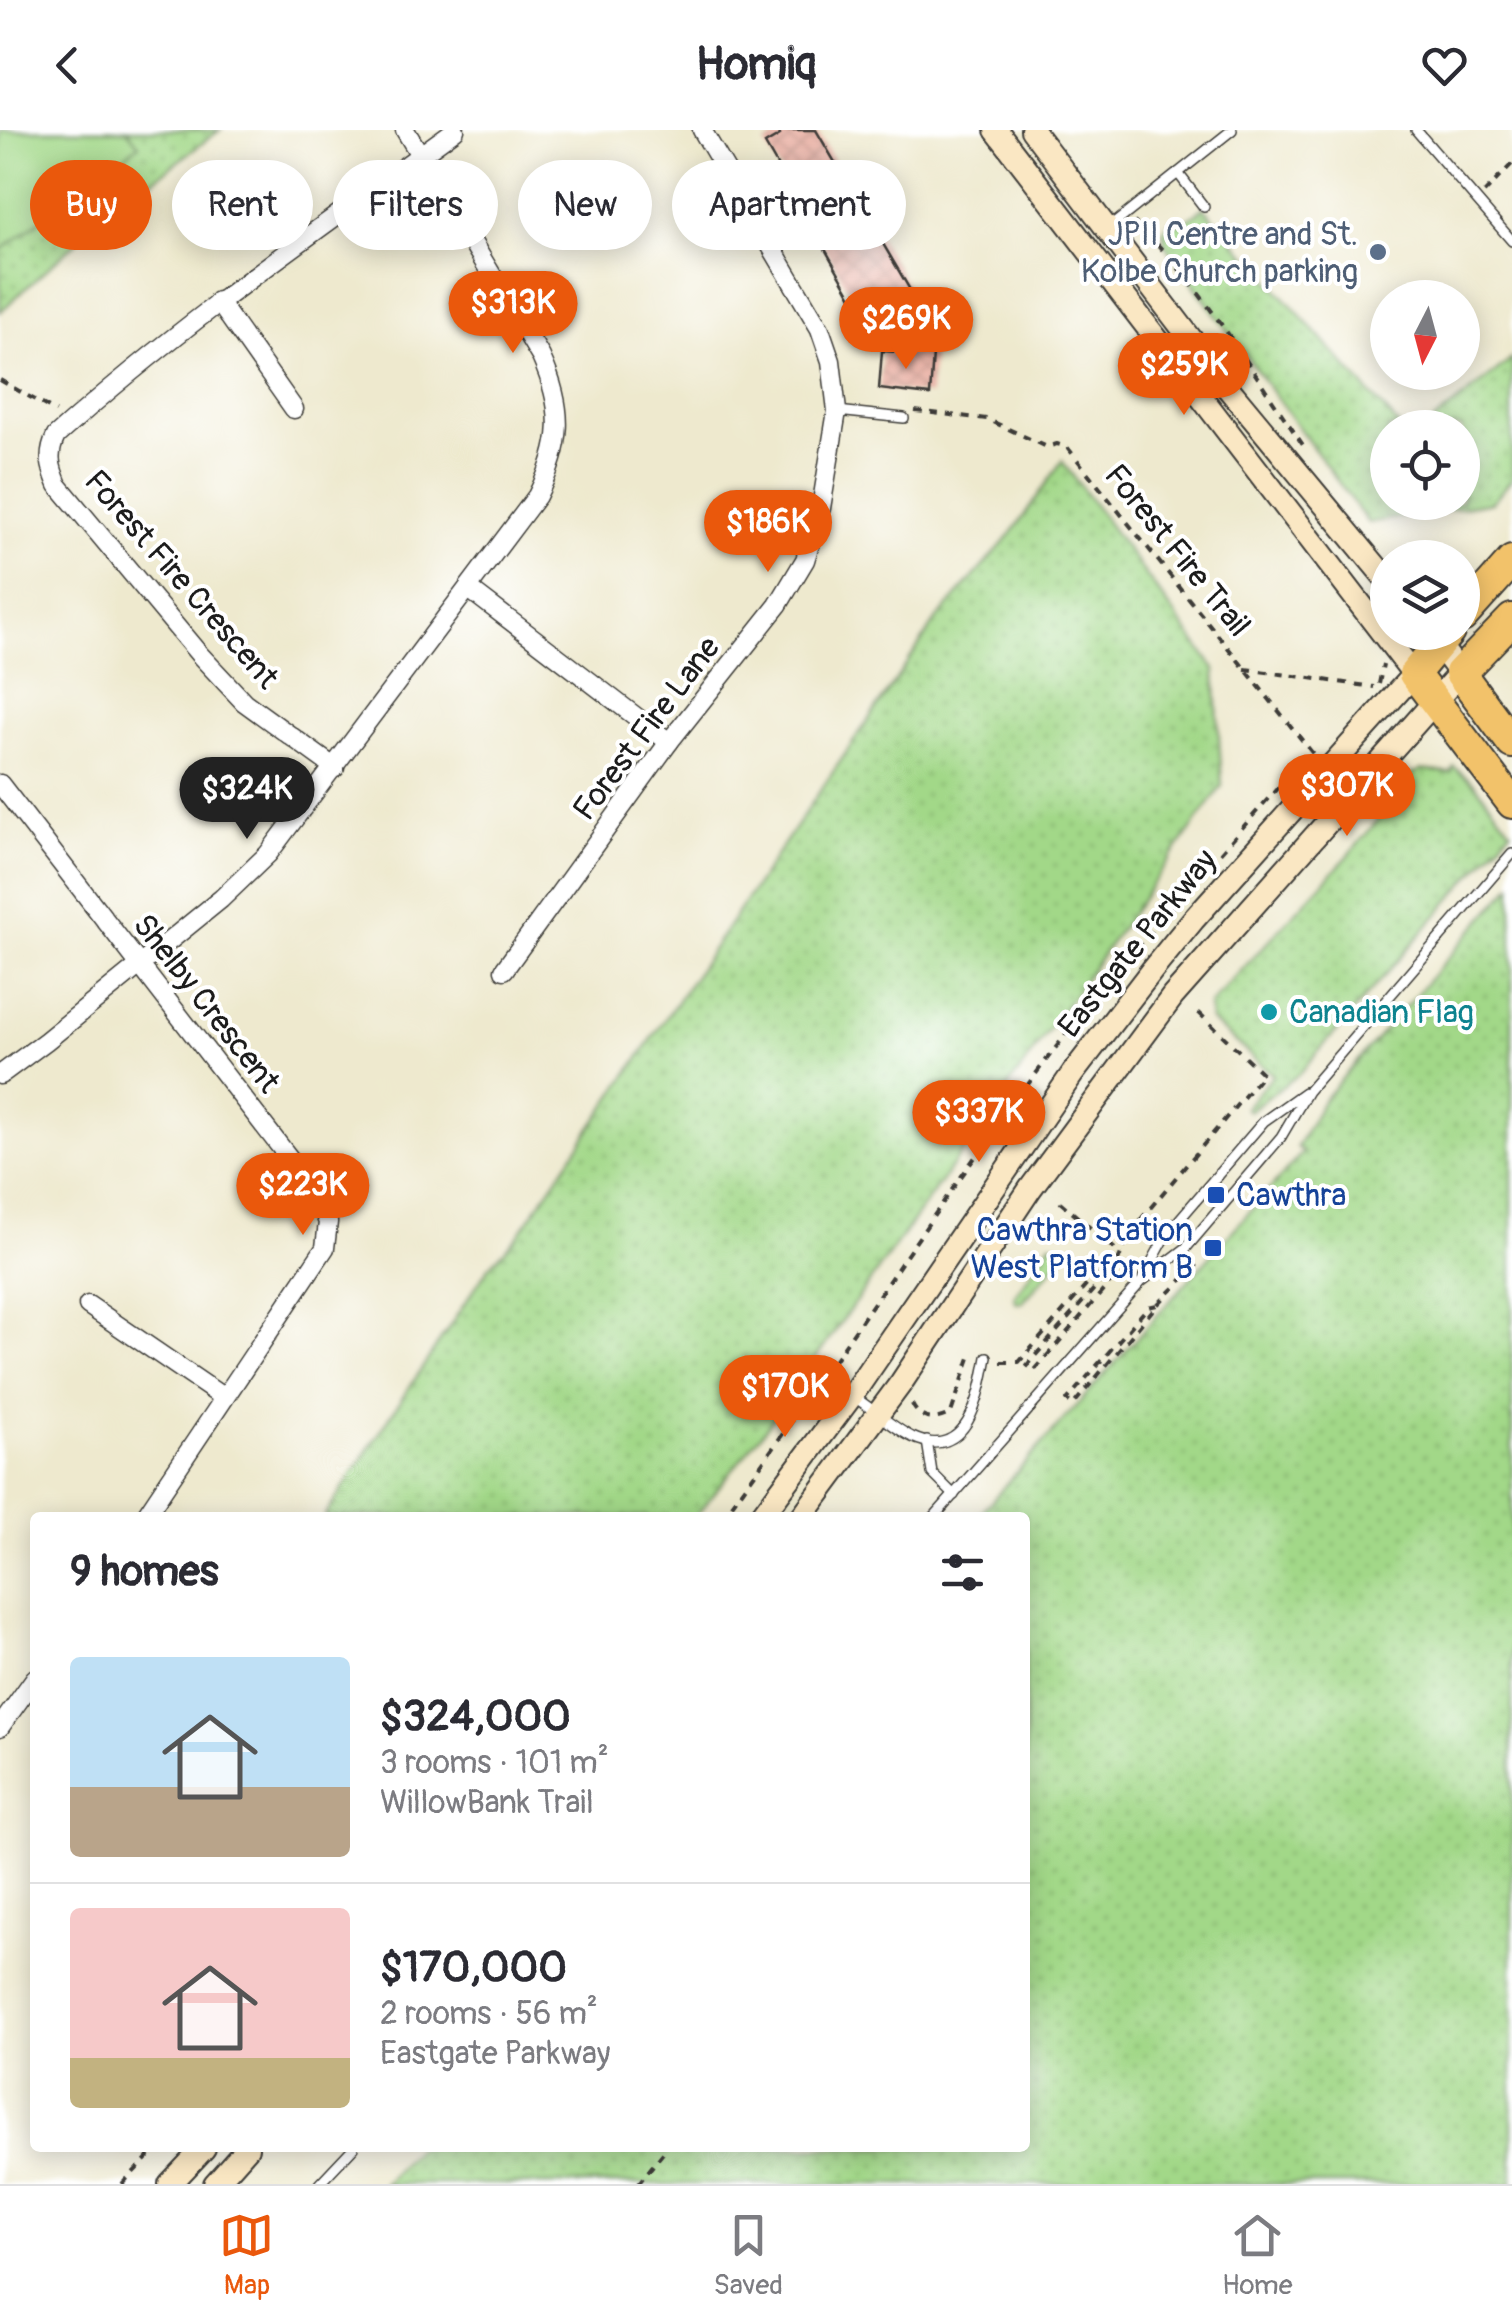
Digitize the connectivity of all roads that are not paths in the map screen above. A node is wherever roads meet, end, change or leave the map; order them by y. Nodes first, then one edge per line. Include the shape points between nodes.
1 (405, 130) edge
2 (455, 130) edge
3 (702, 130) edge
4 (996, 130) edge
5 (1032, 130) edge
6 (1232, 130) edge
7 (1416, 130) edge
8 (421, 155) junction
9 (1178, 172) junction
10 (1204, 206) dead end
11 (1108, 229) junction
12 (1512, 241) edge
13 (218, 301) junction
14 (294, 409) dead end
15 (836, 411) junction
16 (904, 418) dead end
17 (1370, 559) edge
18 (1512, 561) edge
19 (469, 588) junction
20 (1480, 597) edge
21 (1512, 619) edge
22 (1430, 650) edge
23 (1447, 650) edge
24 (1460, 673) junction
25 (1414, 674) junction
26 (1436, 702) junction
27 (669, 742) junction
28 (1512, 743) edge
29 (335, 768) junction
30 (0, 784) edge
31 (1512, 803) edge
32 (1512, 854) edge
33 (140, 964) junction
34 (504, 970) dead end
35 (0, 1075) edge
36 (1308, 1091) junction
37 (1140, 1282) junction
38 (88, 1305) dead end
39 (987, 1357) dead end
40 (852, 1395) junction
41 (224, 1398) junction
42 (879, 1413) junction
43 (927, 1441) junction
44 (954, 1494) junction
45 (148, 1512) edge
46 (764, 1512) edge
47 (806, 1512) edge
48 (938, 1512) edge
49 (30, 1685) edge
50 (0, 1726) edge
51 (200, 2152) edge
52 (243, 2152) edge
53 (349, 2152) edge
54 (170, 2184) edge
55 (215, 2184) edge
56 (319, 2184) edge

1 - 8 street
2 - 8 street
3 - 15 street, Forest Fire Lane via 820,330
4 - 25 main road
5 - 11 main road
6 - 9 lane
7 - 12 lane
8 - 13 street, Forest Fire Crescent
8 - 19 street via 541,357 559,412 558,442 537,496
9 - 10 lane
9 - 11 lane
11 - 17 main road
13 - 14 street
13 - 29 street, Forest Fire Crescent via 56,436 50,466 199,654 233,690
15 - 16 lane
15 - 27 street, Forest Fire Lane via 822,508 805,560 778,605
18 - 20 highway
19 - 27 street
19 - 29 street
21 - 24 highway
22 - 25 highway
23 - 24 main road
24 - 26 main road, Eastgate Parkway
24 - 28 highway
25 - 26 highway
25 - 40 main road, Eastgate Parkway via 1153,969 1073,1073
26 - 31 highway
26 - 42 main road, Eastgate Parkway via 1173,996 1030,1189
27 - 34 street, Forest Fire Lane
29 - 33 street via 246,877
30 - 33 street, Shelby Crescent
32 - 36 lane
33 - 35 street
33 - 41 street, Shelby Crescent via 313,1190 328,1222 326,1248
36 - 37 lane via 1281,1137 1186,1248
36 - 37 lane via 1264,1120 1167,1234
37 - 44 lane
38 - 41 street
39 - 43 lane via 976,1413 946,1440
40 - 42 lane
40 - 46 main road, Eastgate Parkway
41 - 45 street, Shelby Crescent
42 - 43 lane
42 - 47 main road, Eastgate Parkway
43 - 44 lane via 932,1473
44 - 48 lane
49 - 50 street
51 - 54 main road
52 - 55 main road
53 - 56 lane

